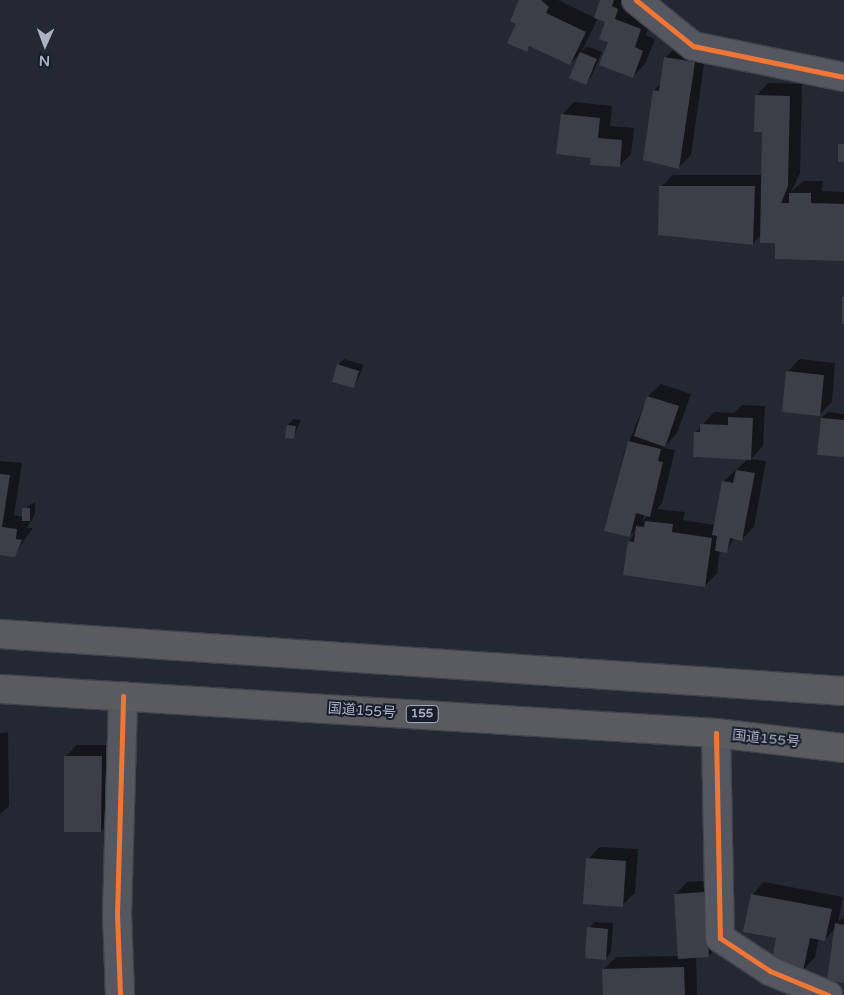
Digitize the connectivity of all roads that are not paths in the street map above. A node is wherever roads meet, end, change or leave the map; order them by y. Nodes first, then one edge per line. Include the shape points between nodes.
1 (636, 0) edge
2 (844, 77) edge
3 (0, 634) edge
4 (0, 689) edge
5 (844, 691) edge
6 (124, 696) junction
7 (716, 733) junction
8 (844, 748) edge
9 (120, 995) edge
10 (828, 995) edge

1 - 2 street via 693,46
3 - 5 highway
4 - 6 highway, 国道155号 / 155
6 - 7 highway, 国道155号 / 155
6 - 9 street via 117,915
7 - 8 highway, 国道155号 / 155
7 - 10 street via 720,938 770,971

